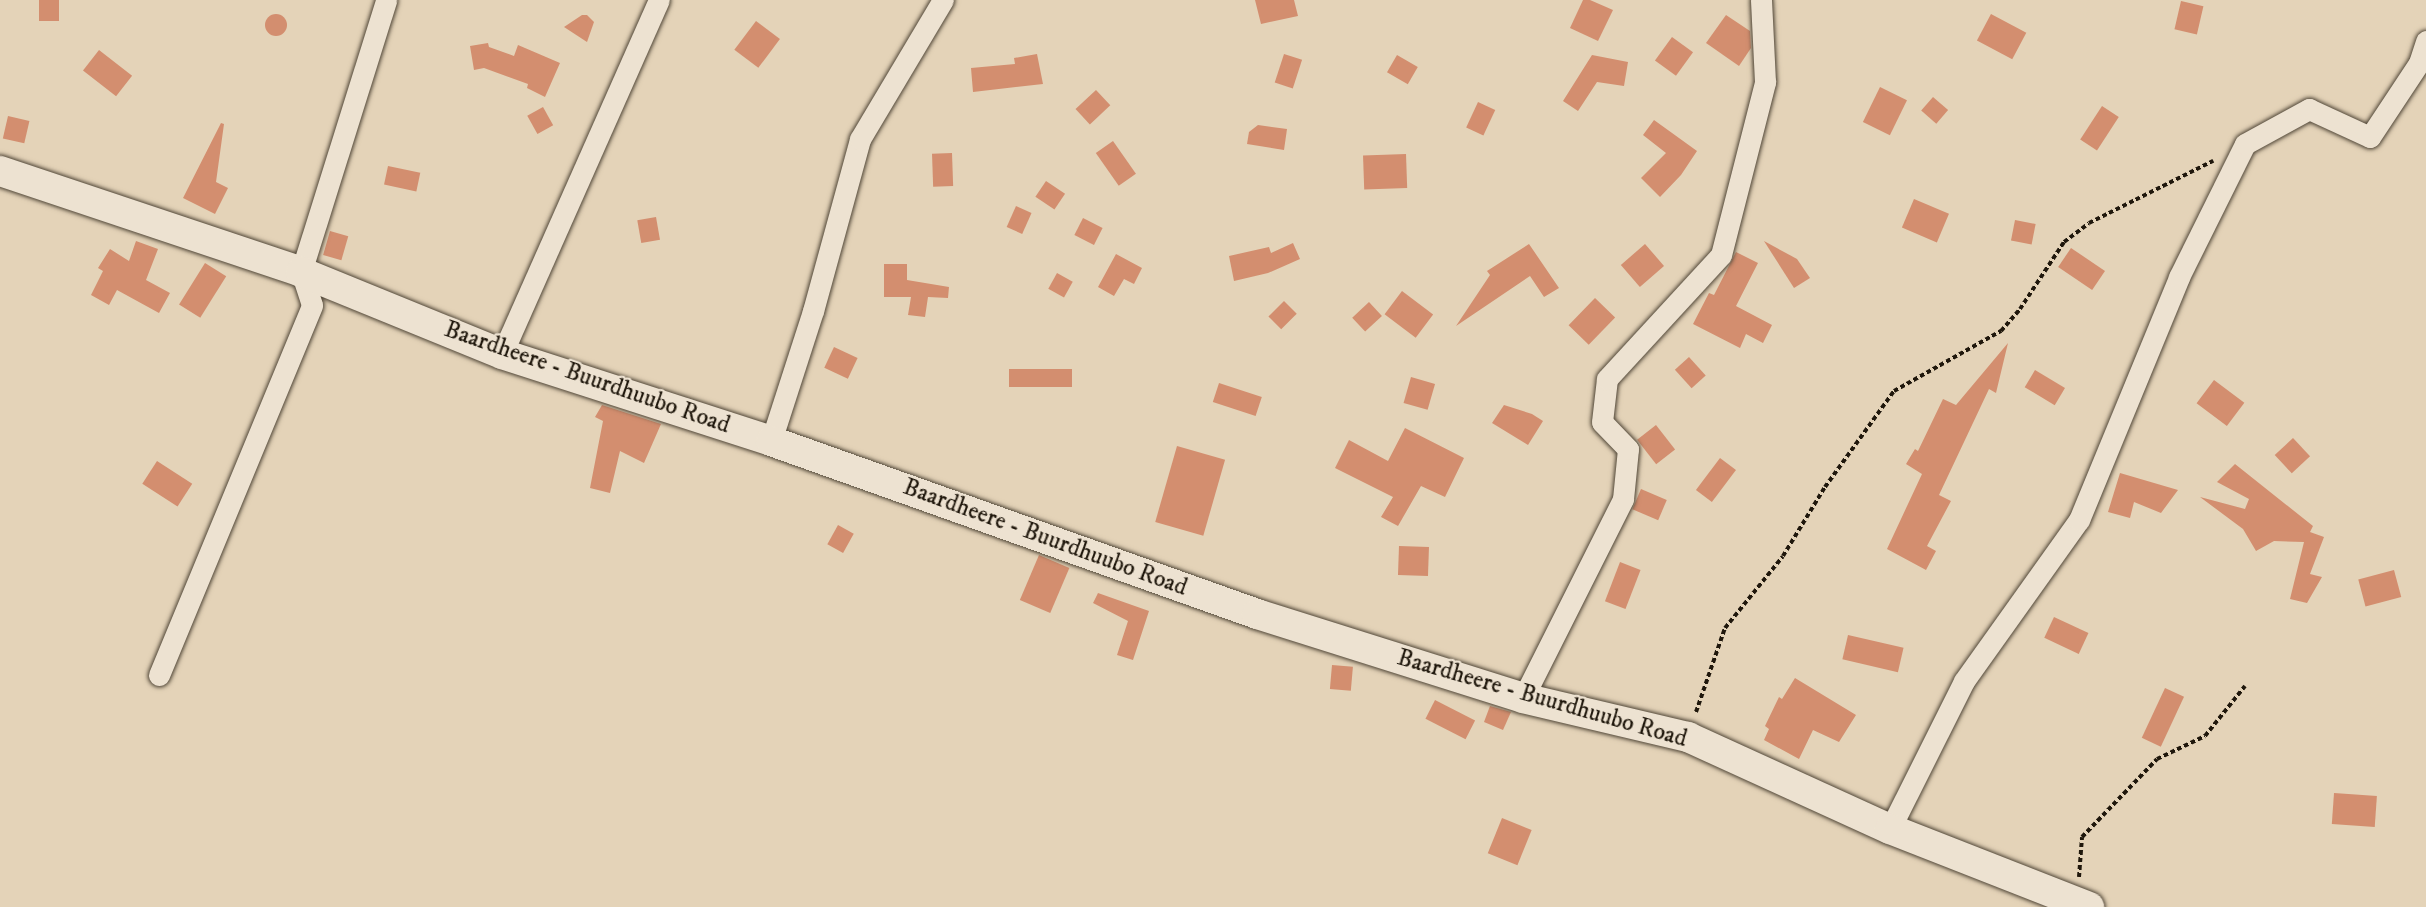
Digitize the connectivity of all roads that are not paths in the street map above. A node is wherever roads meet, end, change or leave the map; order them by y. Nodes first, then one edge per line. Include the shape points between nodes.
1 (386, 0) edge
2 (659, 0) edge
3 (943, 0) edge
4 (1761, 0) edge
5 (2426, 41) edge
6 (0, 171) edge
7 (302, 272) junction
8 (502, 354) junction
9 (771, 441) junction
10 (159, 675) dead end
11 (1523, 698) junction
12 (1890, 829) junction
13 (2083, 905) edge

1 - 7 street
2 - 8 street
3 - 9 street via 860,139 813,311
4 - 11 street via 1765,82 1721,255 1607,379 1602,422 1628,449 1623,499
5 - 12 street via 2420,63 2370,137 2308,110 2245,144 2179,277 2079,520 1964,681
6 - 7 main road, Baardheere - Buurdhuubo Road
7 - 8 main road, Baardheere - Buurdhuubo Road
7 - 10 street via 312,305
8 - 9 main road, Baardheere - Buurdhuubo Road
9 - 11 main road, Baardheere - Buurdhuubo Road via 1257,614
11 - 12 main road, Baardheere - Buurdhuubo Road via 1688,737
12 - 13 main road, Baardheere - Buurdhuubo Road

